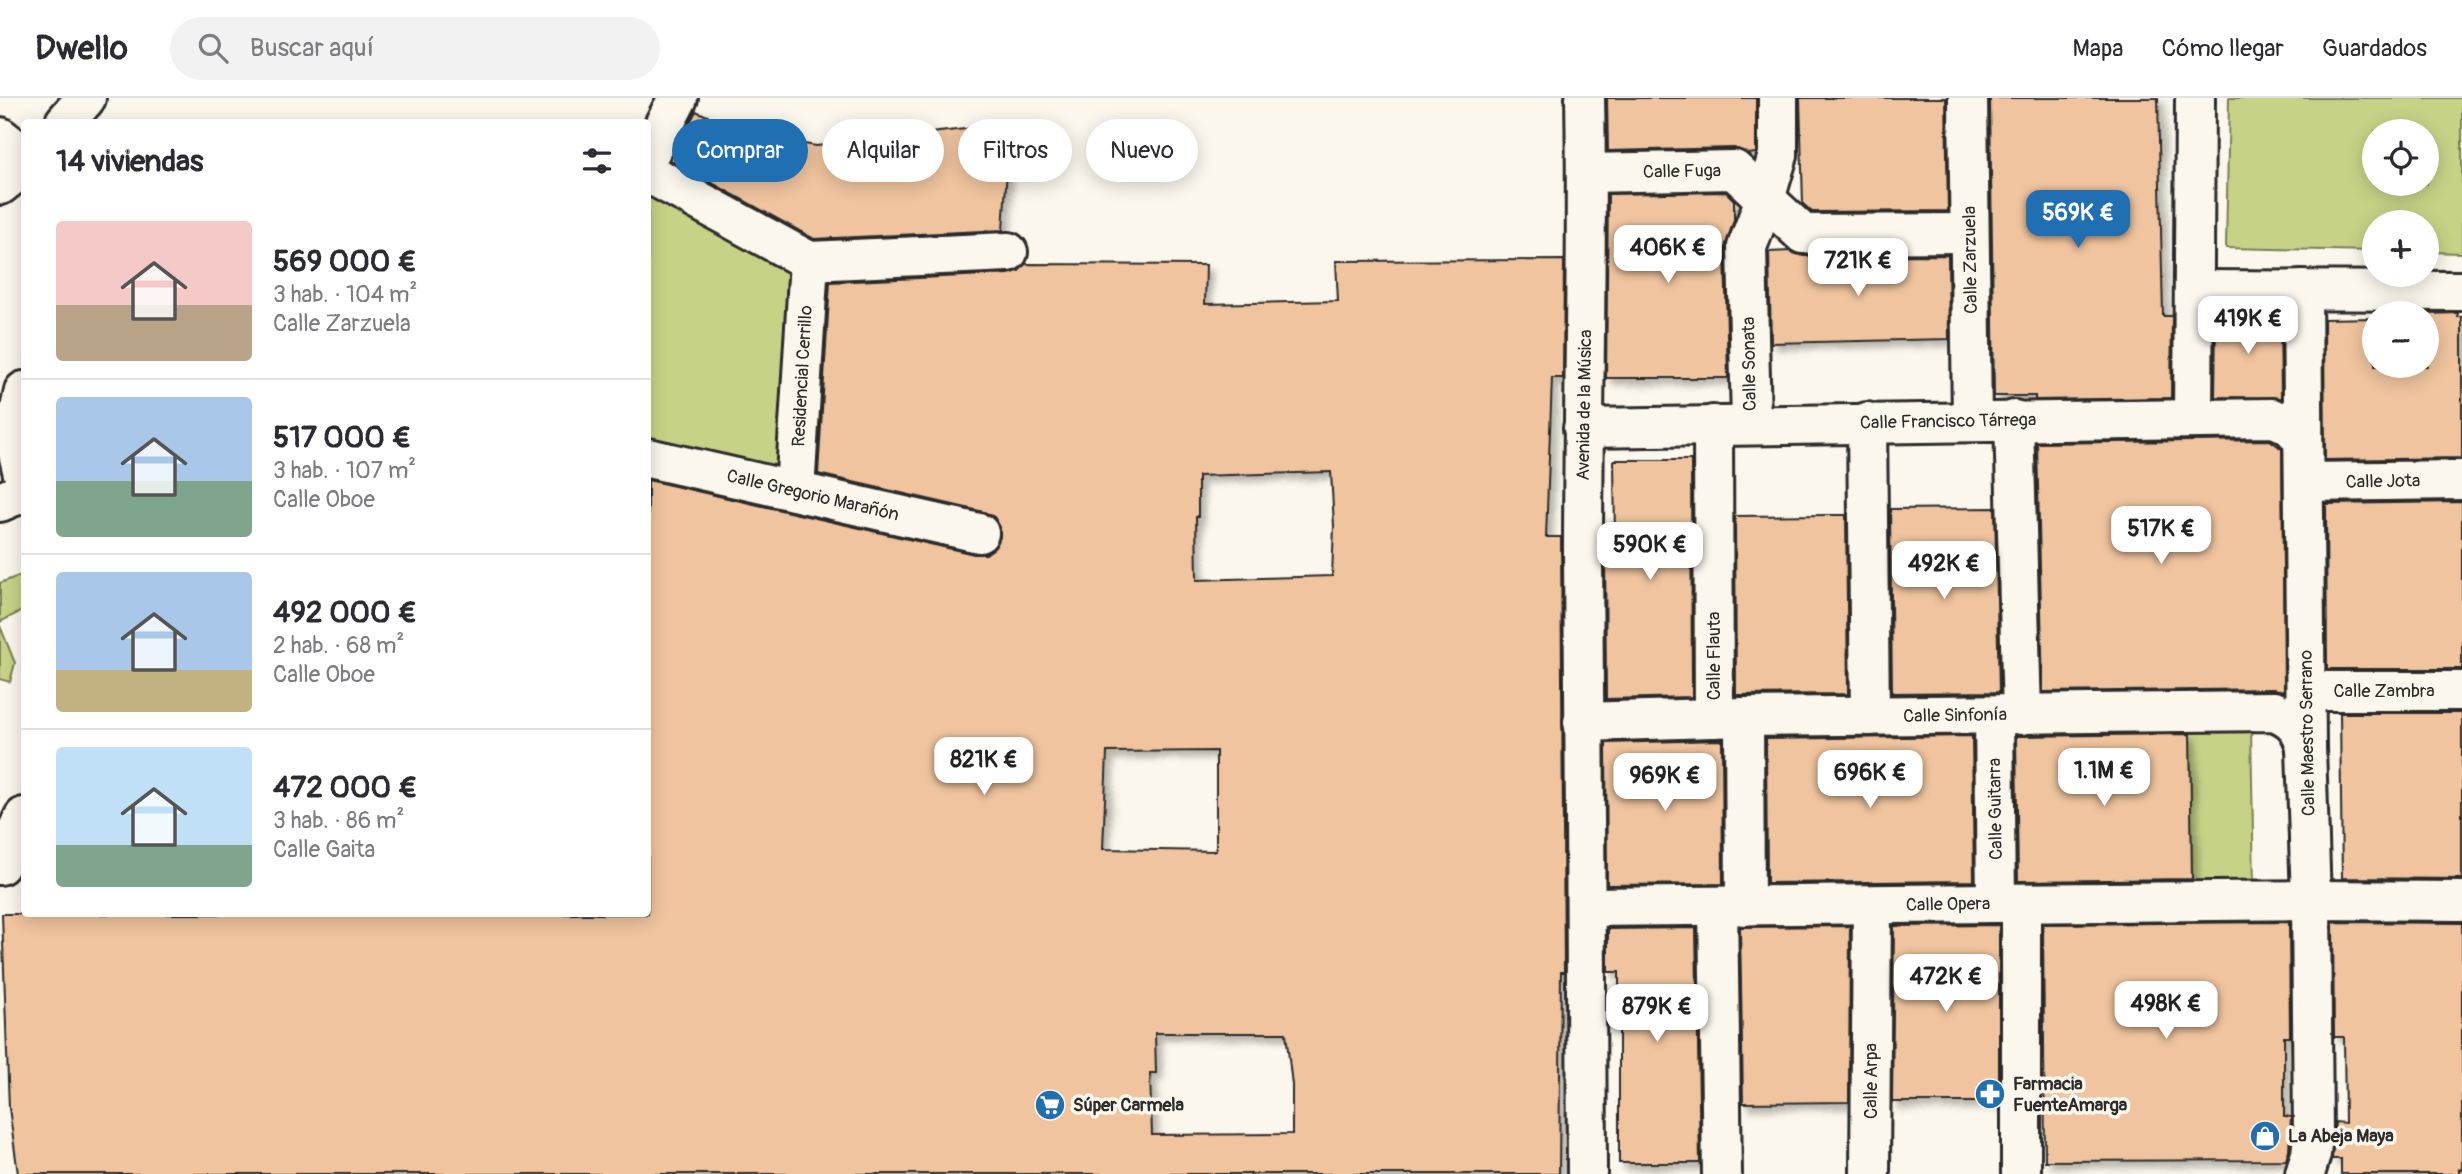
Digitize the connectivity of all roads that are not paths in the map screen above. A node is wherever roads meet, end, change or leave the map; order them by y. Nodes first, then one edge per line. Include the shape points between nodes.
1 (86, 98) edge
2 (678, 98) edge
3 (1586, 98) edge
4 (1778, 98) edge
5 (1968, 98) edge
6 (2194, 98) edge
7 (68, 119) edge
8 (0, 137) edge
9 (651, 150) edge
10 (21, 154) edge
11 (21, 168) edge
12 (1587, 173) junction
13 (651, 175) edge
14 (0, 185) edge
15 (1765, 199) junction
16 (1969, 233) junction
17 (1008, 252) dead end
18 (808, 261) junction
19 (2194, 290) junction
20 (2302, 290) junction
21 (2462, 291) edge
22 (21, 404) edge
23 (2193, 418) junction
24 (2014, 420) junction
25 (1972, 421) junction
26 (1867, 422) junction
27 (1751, 424) junction
28 (1713, 425) junction
29 (1583, 428) junction
30 (2303, 442) junction
31 (651, 459) edge
32 (21, 465) edge
33 (2462, 480) edge
34 (2305, 482) junction
35 (795, 491) junction
36 (21, 493) edge
37 (0, 502) edge
38 (979, 533) dead end
39 (2306, 691) junction
40 (2462, 691) edge
41 (2008, 715) junction
42 (1870, 716) junction
43 (1729, 718) junction
44 (1584, 722) junction
45 (2306, 748) junction
46 (21, 823) edge
47 (0, 865) edge
48 (2311, 900) junction
49 (2462, 901) edge
50 (2008, 903) junction
51 (1872, 905) junction
52 (1731, 906) junction
53 (1586, 908) junction
54 (1587, 1174) edge
55 (1722, 1174) edge
56 (1870, 1174) edge
57 (2021, 1174) edge
58 (2305, 1174) edge

1 - 7 street
2 - 9 street
3 - 12 street, Avenida de la Música
4 - 15 street, Calle Sonata via 1778,155
5 - 16 street, Calle Zarzuela
6 - 19 street
8 - 10 street
11 - 14 street
12 - 15 street, Calle Fuga via 1734,170
12 - 29 street, Avenida de la Música
13 - 18 street
15 - 16 street, Calle Fuga via 1803,234
15 - 27 street, Calle Sonata via 1747,247
16 - 25 street, Calle Zarzuela
17 - 18 street
18 - 35 street, Residencial Cerrillo
19 - 20 street
19 - 23 street
20 - 21 street
20 - 30 street, Calle Maestro Serrano
22 - 32 street via 14,436
23 - 24 street, Calle Francisco Tárrega
23 - 30 street, Calle Francisco Tárrega via 2272,418 2296,430
24 - 25 street, Calle Francisco Tárrega
24 - 41 street, Calle Guitarra
25 - 26 street, Calle Francisco Tárrega
26 - 27 street, Calle Francisco Tárrega
26 - 42 street
27 - 28 street, Calle Francisco Tárrega
28 - 29 street, Calle Francisco Tárrega
28 - 43 street, Calle Flauta
29 - 44 street, Avenida de la Música
30 - 34 street, Calle Maestro Serrano
31 - 35 street, Calle Gregorio Marañón
33 - 34 street, Calle Jota
34 - 39 street, Calle Maestro Serrano
35 - 38 street, Calle Gregorio Marañón
36 - 37 street
39 - 40 street, Calle Zambra
39 - 45 street, Calle Maestro Serrano
41 - 42 street, Calle Sinfonía
41 - 45 street, Calle Sinfonía via 2274,711 2296,724
41 - 50 street, Calle Guitarra
42 - 43 street, Calle Sinfonía
43 - 44 street, Calle Sinfonía
43 - 52 street, Calle Flauta
44 - 53 street, Avenida de la Música
45 - 48 street, Calle Maestro Serrano
46 - 47 street
48 - 49 street, Calle Opera
48 - 50 street, Calle Opera
48 - 58 street, Calle Maestro Serrano via 2313,1135
50 - 51 street, Calle Opera
50 - 57 street, Calle Guitarra
51 - 52 street, Calle Opera
51 - 56 street, Calle Arpa
52 - 53 street, Calle Opera
52 - 55 street, Calle Flauta
53 - 54 street, Avenida de la Música

